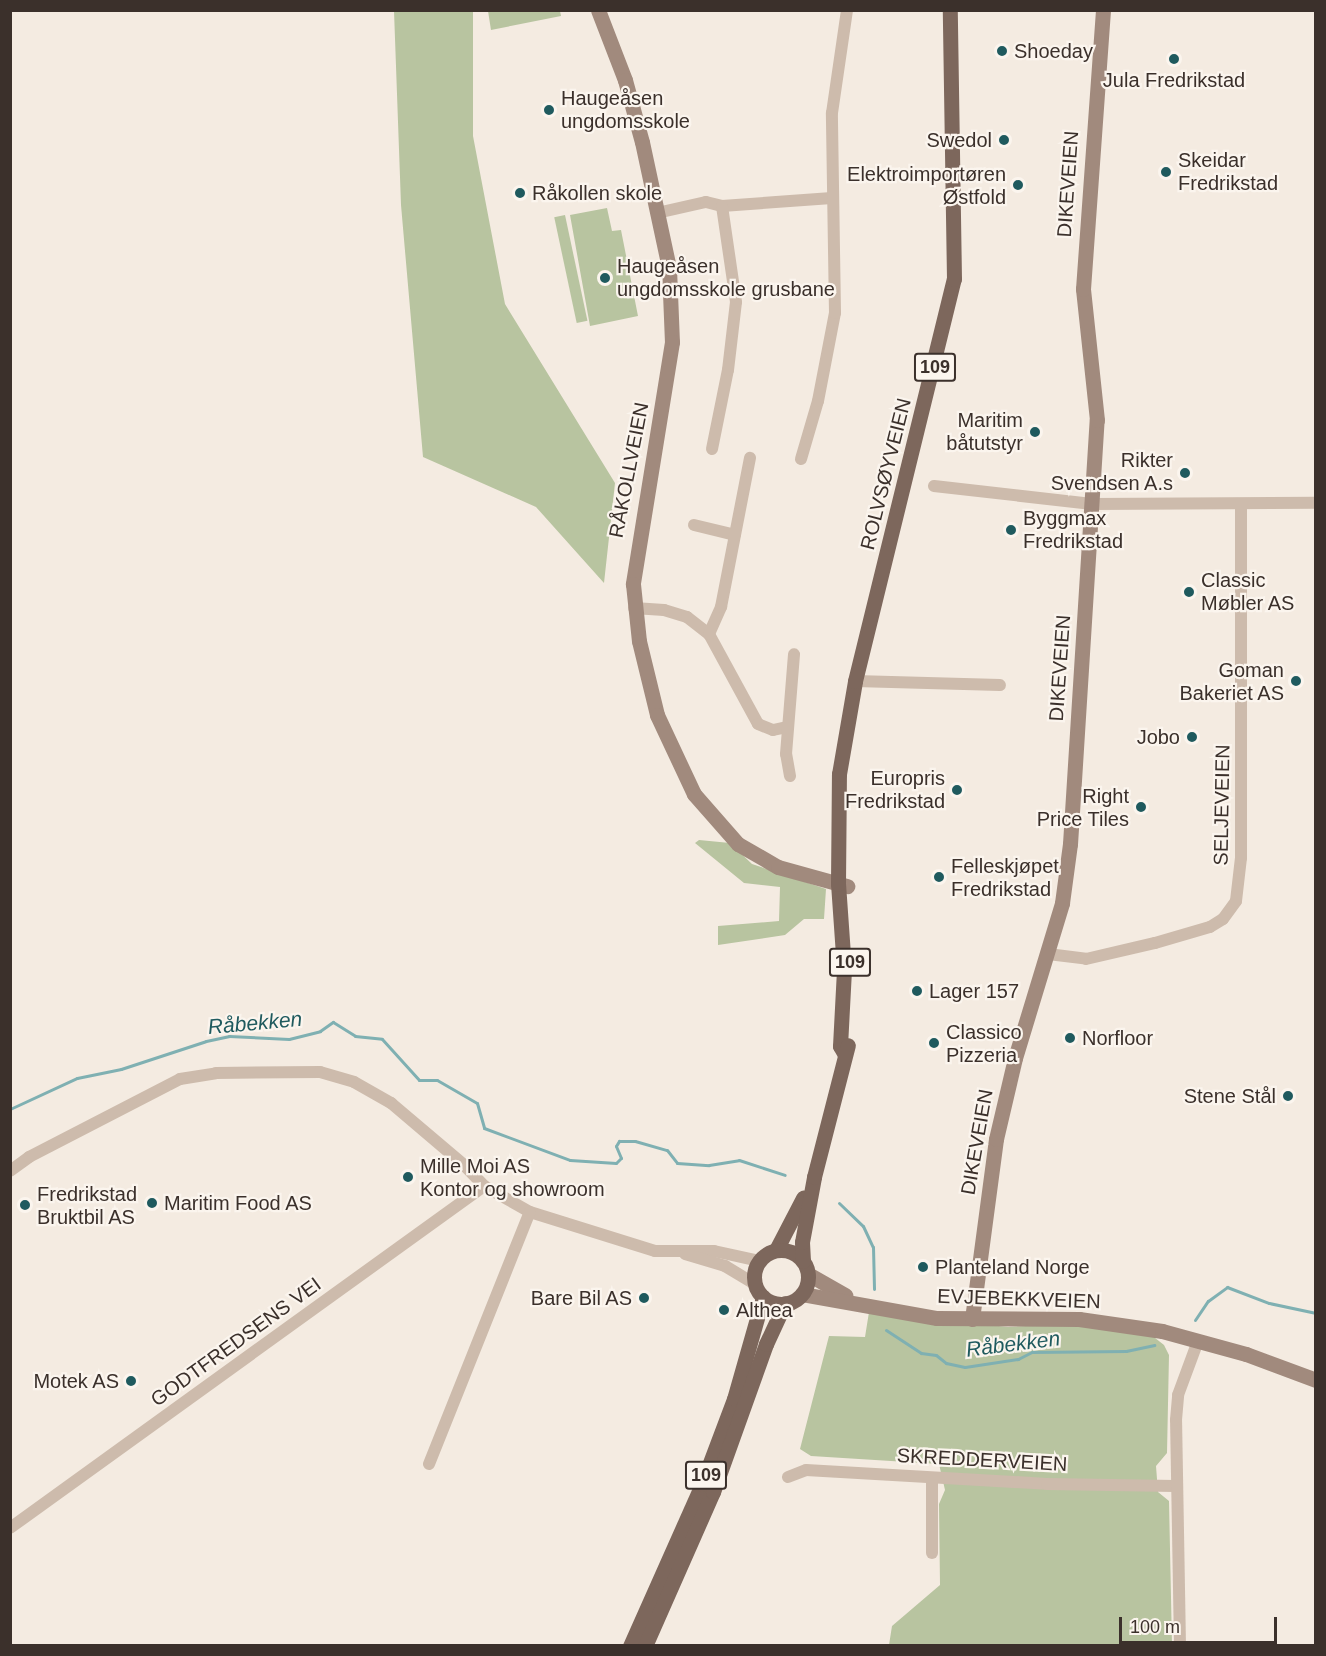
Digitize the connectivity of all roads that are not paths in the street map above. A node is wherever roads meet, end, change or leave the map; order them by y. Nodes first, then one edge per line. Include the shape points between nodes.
1 (598, 10) edge
2 (847, 10) edge
3 (950, 10) edge
4 (1103, 10) edge
5 (832, 198) junction
6 (722, 206) junction
7 (657, 213) junction
8 (712, 449) dead end
9 (750, 458) dead end
10 (801, 459) dead end
11 (934, 486) dead end
12 (1316, 503) edge
13 (1092, 504) junction
14 (1241, 504) junction
15 (694, 525) dead end
16 (735, 535) junction
17 (634, 608) junction
18 (709, 634) junction
19 (794, 654) dead end
20 (855, 681) junction
21 (1000, 685) dead end
22 (787, 727) junction
23 (790, 776) dead end
24 (842, 878) junction
25 (1048, 954) junction
26 (10, 1171) edge
27 (814, 1177) junction
28 (484, 1186) junction
29 (530, 1212) junction
30 (776, 1250) junction
31 (682, 1252) junction
32 (759, 1261) junction
33 (805, 1268) junction
34 (759, 1291) junction
35 (802, 1294) junction
36 (785, 1303) junction
37 (857, 1303) junction
38 (972, 1319) junction
39 (1198, 1341) junction
40 (1316, 1380) edge
41 (429, 1464) dead end
42 (788, 1477) dead end
43 (932, 1479) junction
44 (1175, 1486) junction
45 (10, 1528) edge
46 (932, 1553) dead end
47 (630, 1646) edge
48 (645, 1646) edge
49 (1180, 1646) edge

1 - 7 street, RÅKOLLVEIEN via 625,80
2 - 5 street via 832,113
3 - 20 main road, ROLVSØYVEIEN / 109 via 954,279
4 - 13 street, DIKEVEIEN via 1083,289 1096,382
5 - 6 street
5 - 10 street via 835,313 818,401
6 - 7 street via 706,202
6 - 8 street via 736,302 728,370
7 - 17 street, RÅKOLLVEIEN via 669,268 672,342 633,564
9 - 16 street
11 - 13 street
12 - 14 street
13 - 14 street
13 - 25 street, DIKEVEIEN via 1070,844 1062,903
14 - 25 street, SELJEVEIEN via 1241,858 1236,901 1223,919 1210,927 1155,943 1086,959
15 - 16 street
16 - 18 street via 721,607
17 - 18 street via 664,609 687,617
17 - 24 street, RÅKOLLVEIEN via 657,716 694,794 738,844 778,867 807,876
18 - 22 street via 758,724 772,730
19 - 22 street
20 - 21 street
20 - 24 main road, ROLVSØYVEIEN / 109 via 842,766
22 - 23 street
24 - 27 main road, ROLVSØYVEIEN / 109 via 850,1006 844,1053
25 - 38 street, DIKEVEIEN via 1015,1058 996,1139
26 - 28 street via 29,1157 180,1078 287,1070 337,1076 370,1090 464,1165
27 - 30 main road, ROLVSØYVEIEN / 109
27 - 33 main road, ROLVSØYVEIEN / 109 via 802,1242
28 - 29 street
28 - 45 street, GODTFREDSENS VEI
29 - 31 street via 634,1246
29 - 41 street
30 - 32 main road, 109
30 - 33 main road via 786,1250
31 - 32 street via 714,1251
31 - 34 street via 725,1266
32 - 34 main road, 109
33 - 35 main road, 109
33 - 37 street, EVJEBEKKVEIEN
34 - 36 main road
34 - 47 main road, 109 via 734,1399 702,1484
35 - 36 main road
35 - 37 street, EVJEBEKKVEIEN
36 - 48 main road, 109 via 766,1344 713,1491
37 - 38 street, EVJEBEKKVEIEN via 937,1318
38 - 39 street, EVJEBEKKVEIEN via 1080,1319 1162,1331
39 - 40 street, EVJEBEKKVEIEN
39 - 44 street via 1178,1395
42 - 43 street, SKREDDERVEIEN via 806,1470
43 - 44 street, SKREDDERVEIEN
43 - 46 street
44 - 49 street

